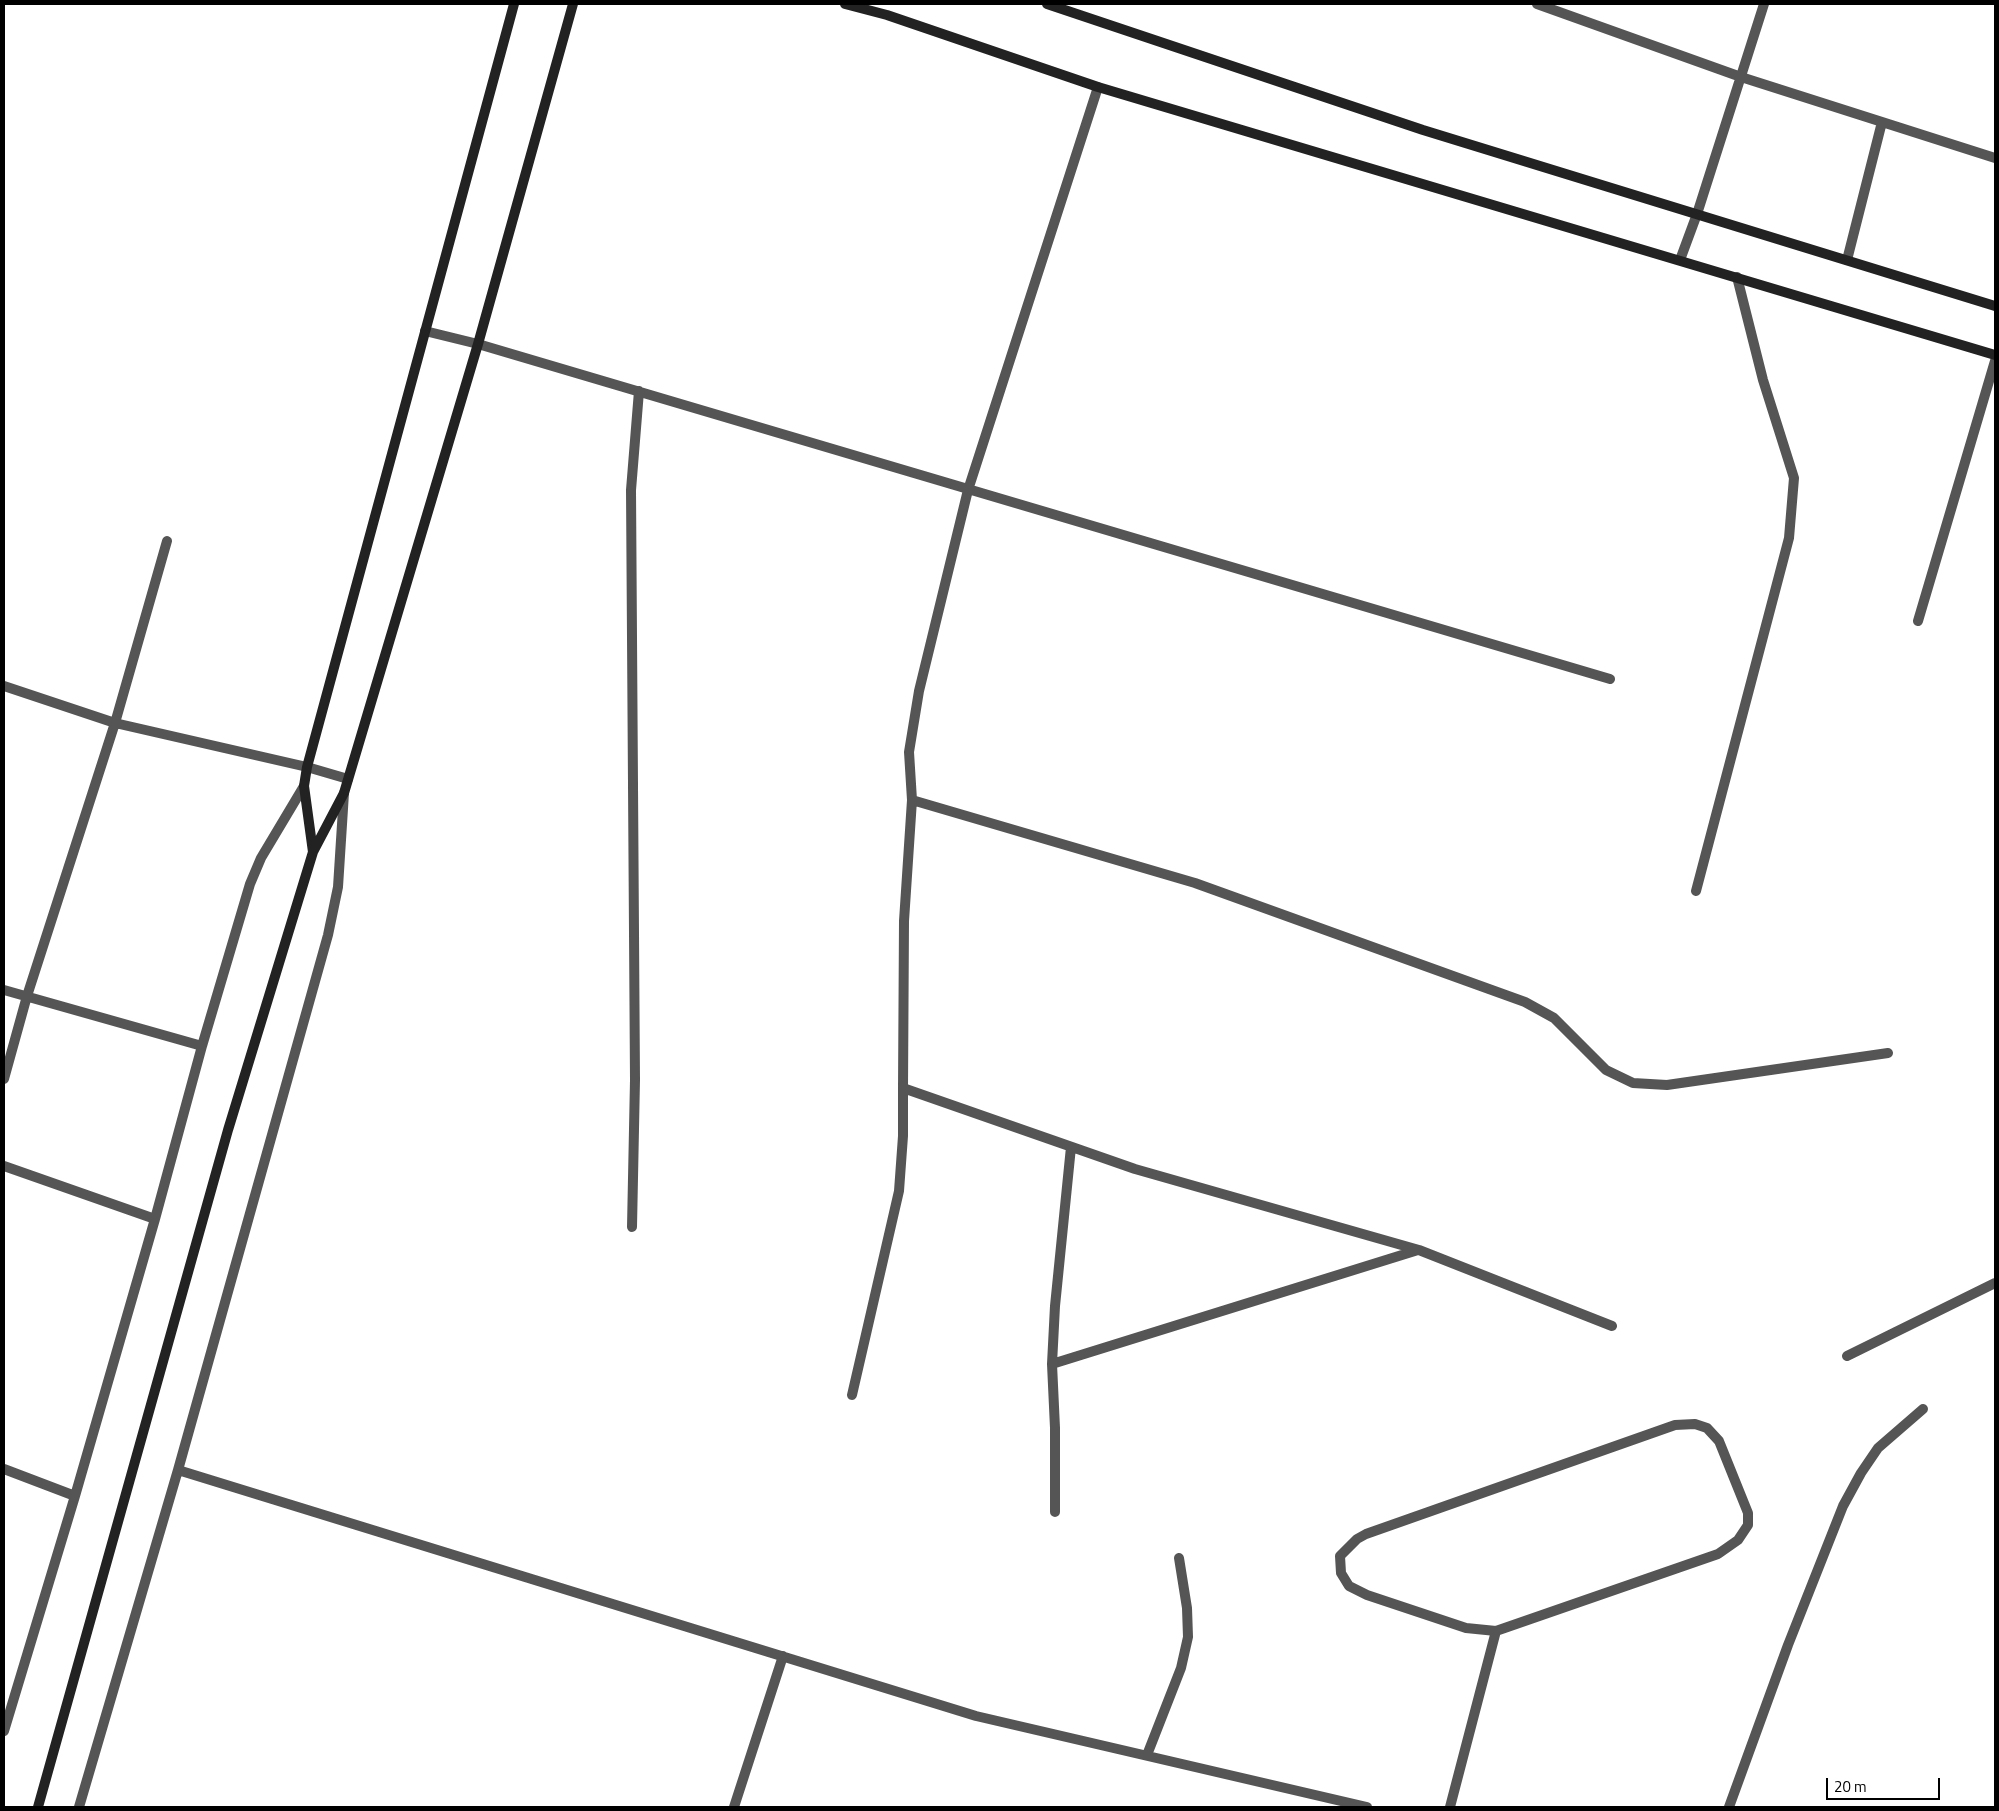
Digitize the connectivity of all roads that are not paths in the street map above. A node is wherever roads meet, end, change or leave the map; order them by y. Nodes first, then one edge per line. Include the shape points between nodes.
1 (514, 4) edge
2 (573, 4) edge
3 (844, 4) edge
4 (1047, 4) edge
5 (1537, 4) edge
6 (1764, 4) edge
7 (1742, 77) junction
8 (1098, 87) junction
9 (1882, 122) junction
10 (1995, 158) edge
11 (1697, 214) junction
12 (1680, 260) junction
13 (1847, 260) junction
14 (1737, 277) junction
15 (1995, 306) edge
16 (425, 331) junction
17 (478, 344) junction
18 (1995, 355) edge
19 (1995, 361) edge
20 (639, 391) junction
21 (968, 490) junction
22 (167, 541) dead end
23 (1918, 621) dead end
24 (1610, 679) dead end
25 (4, 686) edge
26 (115, 723) junction
27 (306, 767) junction
28 (348, 779) junction
29 (304, 786) junction
30 (344, 793) junction
31 (912, 800) junction
32 (313, 852) junction
33 (1696, 891) dead end
34 (4, 990) edge
35 (27, 996) junction
36 (202, 1046) junction
37 (1888, 1054) dead end
38 (4, 1079) edge
39 (904, 1088) junction
40 (1071, 1147) junction
41 (4, 1166) edge
42 (155, 1219) junction
43 (632, 1227) dead end
44 (1419, 1250) junction
45 (1995, 1283) edge
46 (1612, 1326) dead end
47 (1847, 1356) dead end
48 (1052, 1364) junction
49 (852, 1395) dead end
50 (1923, 1409) dead end
51 (4, 1469) edge
52 (178, 1470) junction
53 (75, 1496) junction
54 (1055, 1512) dead end
55 (1178, 1558) dead end
56 (1496, 1631) junction
57 (783, 1656) junction
58 (4, 1732) edge
59 (1147, 1755) junction
60 (38, 1807) edge
61 (79, 1807) edge
62 (734, 1807) edge
63 (1367, 1807) edge
64 (1450, 1807) edge
65 (1729, 1807) edge

1 - 16 street
2 - 17 street
3 - 8 street via 887,15
4 - 11 street via 1423,130
5 - 7 street
6 - 7 street
7 - 9 street
7 - 11 street
8 - 12 street
8 - 21 street
9 - 10 street
9 - 13 street
11 - 12 street
11 - 13 street
12 - 14 street
13 - 15 street
14 - 18 street
14 - 33 street via 1763,380 1794,478 1788,538
16 - 17 street
16 - 27 street
17 - 20 street
17 - 28 street
19 - 23 street
20 - 21 street
20 - 43 street via 631,490 635,1080
21 - 24 street
21 - 31 street via 919,691 909,752
22 - 26 street
25 - 26 street
26 - 27 street
26 - 35 street
27 - 28 street
27 - 29 street
28 - 30 street
29 - 32 street
29 - 36 street via 261,858 250,884
30 - 32 street
30 - 52 street via 338,887 328,935
31 - 37 street via 1195,883 1525,1002 1554,1018 1606,1070 1633,1083 1667,1085
31 - 39 street via 904,922
32 - 60 street via 228,1130
34 - 35 street
35 - 36 street
35 - 38 street
36 - 42 street
39 - 40 street
39 - 49 street via 899,1191
40 - 44 street via 1135,1169
40 - 48 street
41 - 42 street
42 - 53 street
44 - 46 street
44 - 48 street
45 - 47 street
48 - 54 street
50 - 65 street via 1878,1448 1861,1472 1844,1506 1788,1645
51 - 53 street
52 - 57 street
52 - 61 street
53 - 58 street
55 - 59 street via 1187,1608 1188,1637 1182,1668
56 - 56 street via 1718,1554 1738,1540 1748,1525 1748,1513 1719,1441 1707,1428 1695,1424 1675,1425 1366,1534 1357,1538 1340,1556 1341,1573 1349,1586 1367,1595 1466,1628
56 - 64 street
57 - 59 street via 976,1716
57 - 62 street
59 - 63 street

